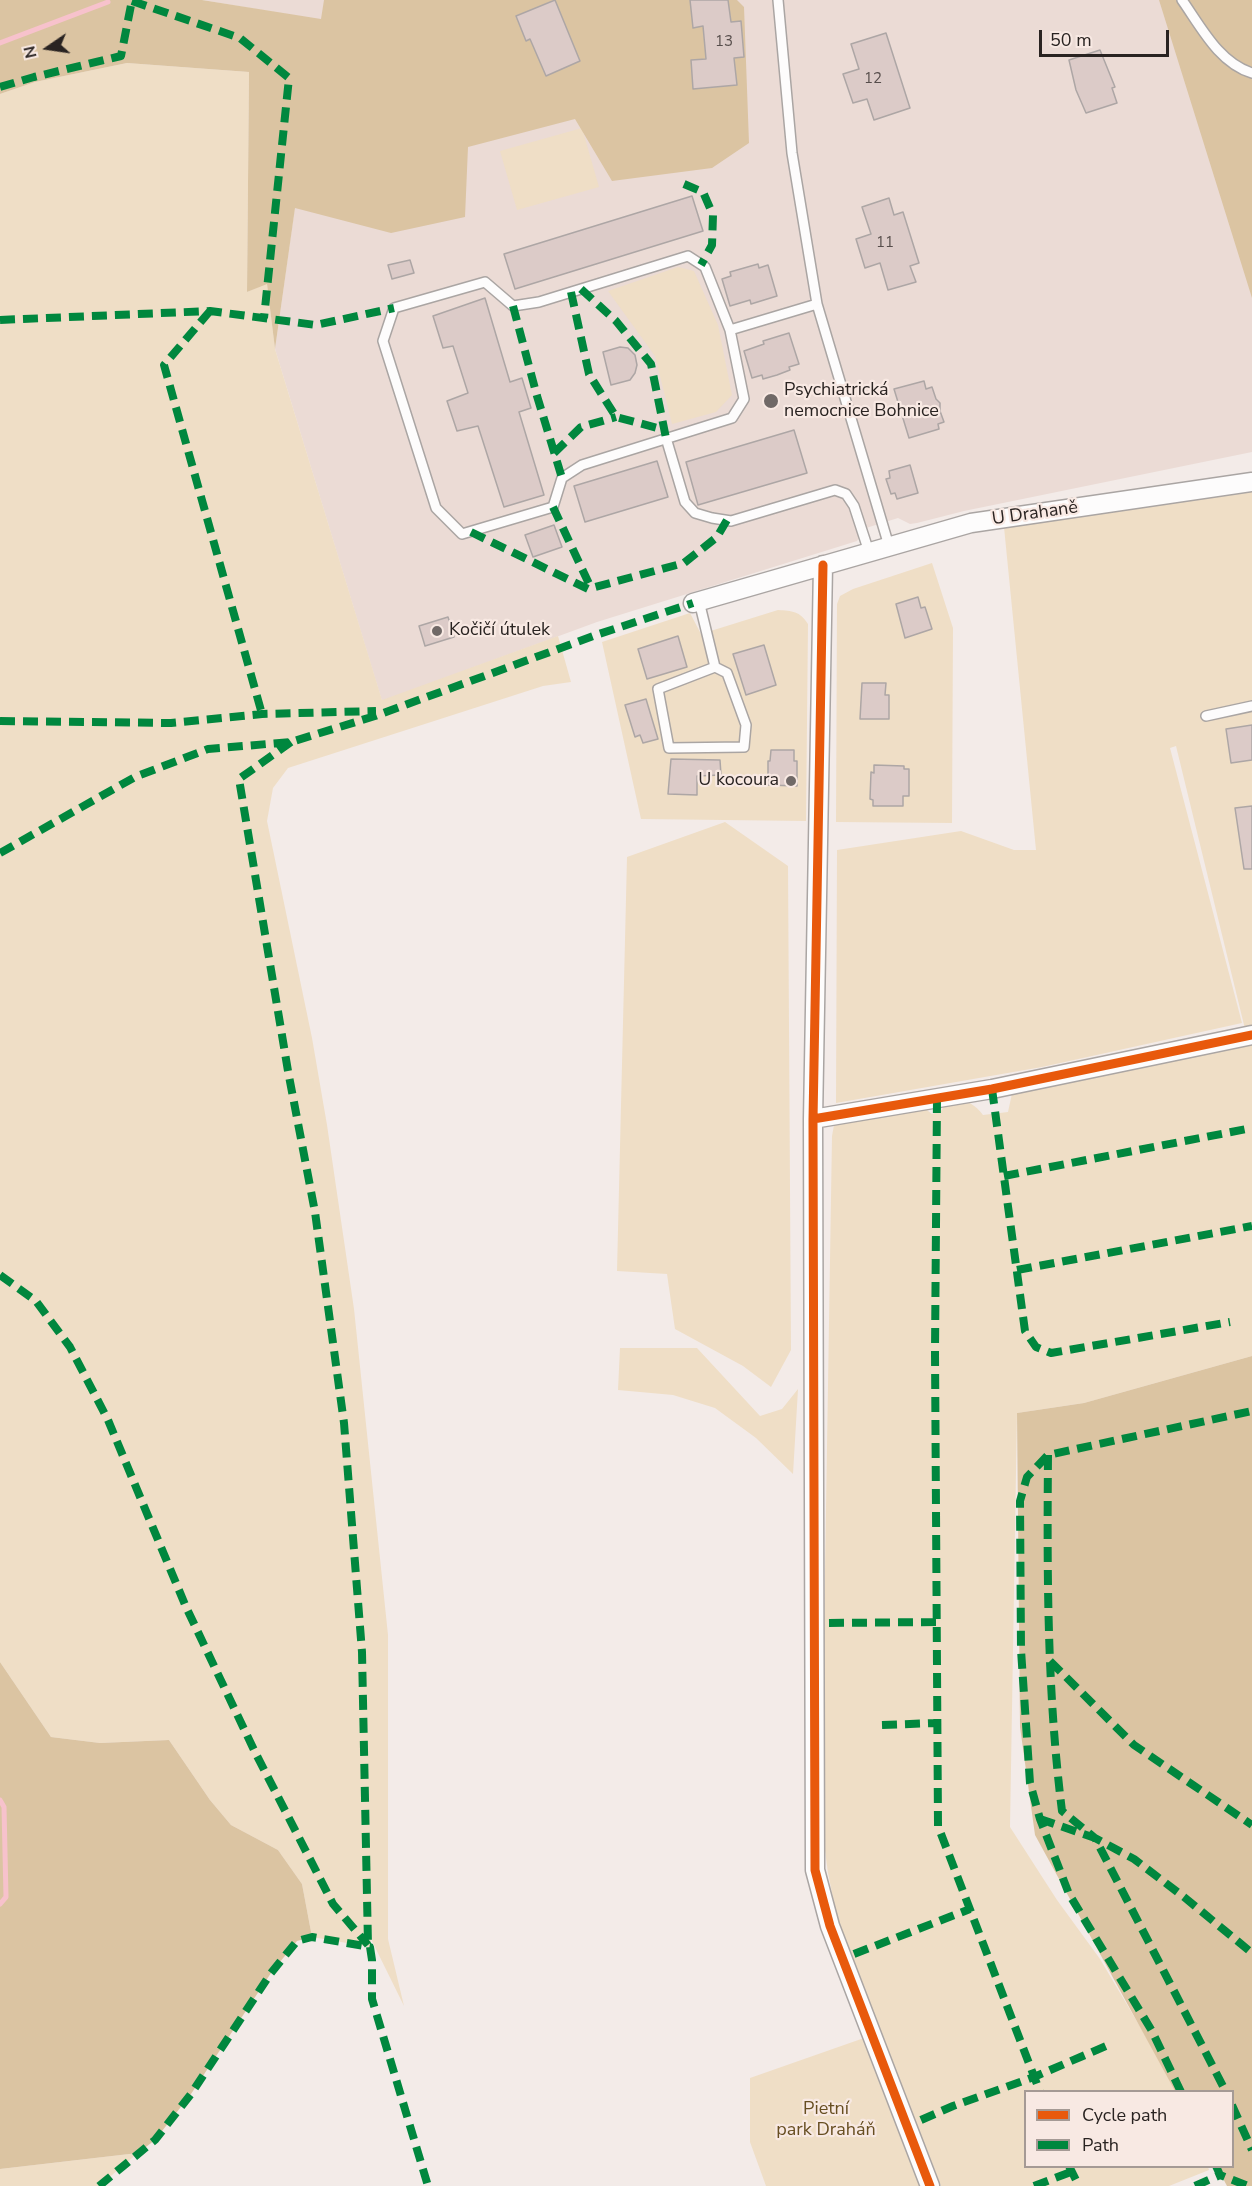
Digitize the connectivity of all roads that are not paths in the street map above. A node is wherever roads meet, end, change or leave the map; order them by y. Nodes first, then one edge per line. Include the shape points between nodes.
1 (777, 0) edge
2 (1182, 0) edge
3 (1252, 73) edge
4 (817, 304) junction
5 (730, 330) junction
6 (666, 438) junction
7 (1252, 482) edge
8 (888, 546) junction
9 (869, 552) junction
10 (823, 565) junction
11 (696, 602) joint
12 (715, 667) junction
13 (1252, 706) edge
14 (1206, 716) dead end
15 (1252, 1035) edge
16 (813, 1119) junction
17 (930, 2186) edge

1 - 4 lane via 792,153
2 - 3 lane via 1230,62
4 - 5 lane
4 - 8 lane
5 - 6 lane via 744,399 732,418
5 - 6 lane via 705,267 688,256 540,302 513,306 484,282 393,308 383,341 436,508 462,534 553,507 562,478 582,465
6 - 9 lane via 685,502 695,513 731,521 835,490 846,494 854,506
7 - 8 street, U Drahaně via 971,523
8 - 9 street, U Drahaně
9 - 10 street, U Drahaně
10 - 11 street, U Drahaně
10 - 16 street
11 - 12 lane
12 - 12 lane via 658,689 669,748 744,747 746,725 727,673
13 - 14 lane
15 - 16 street via 992,1089
16 - 17 street via 815,1870 830,1926

